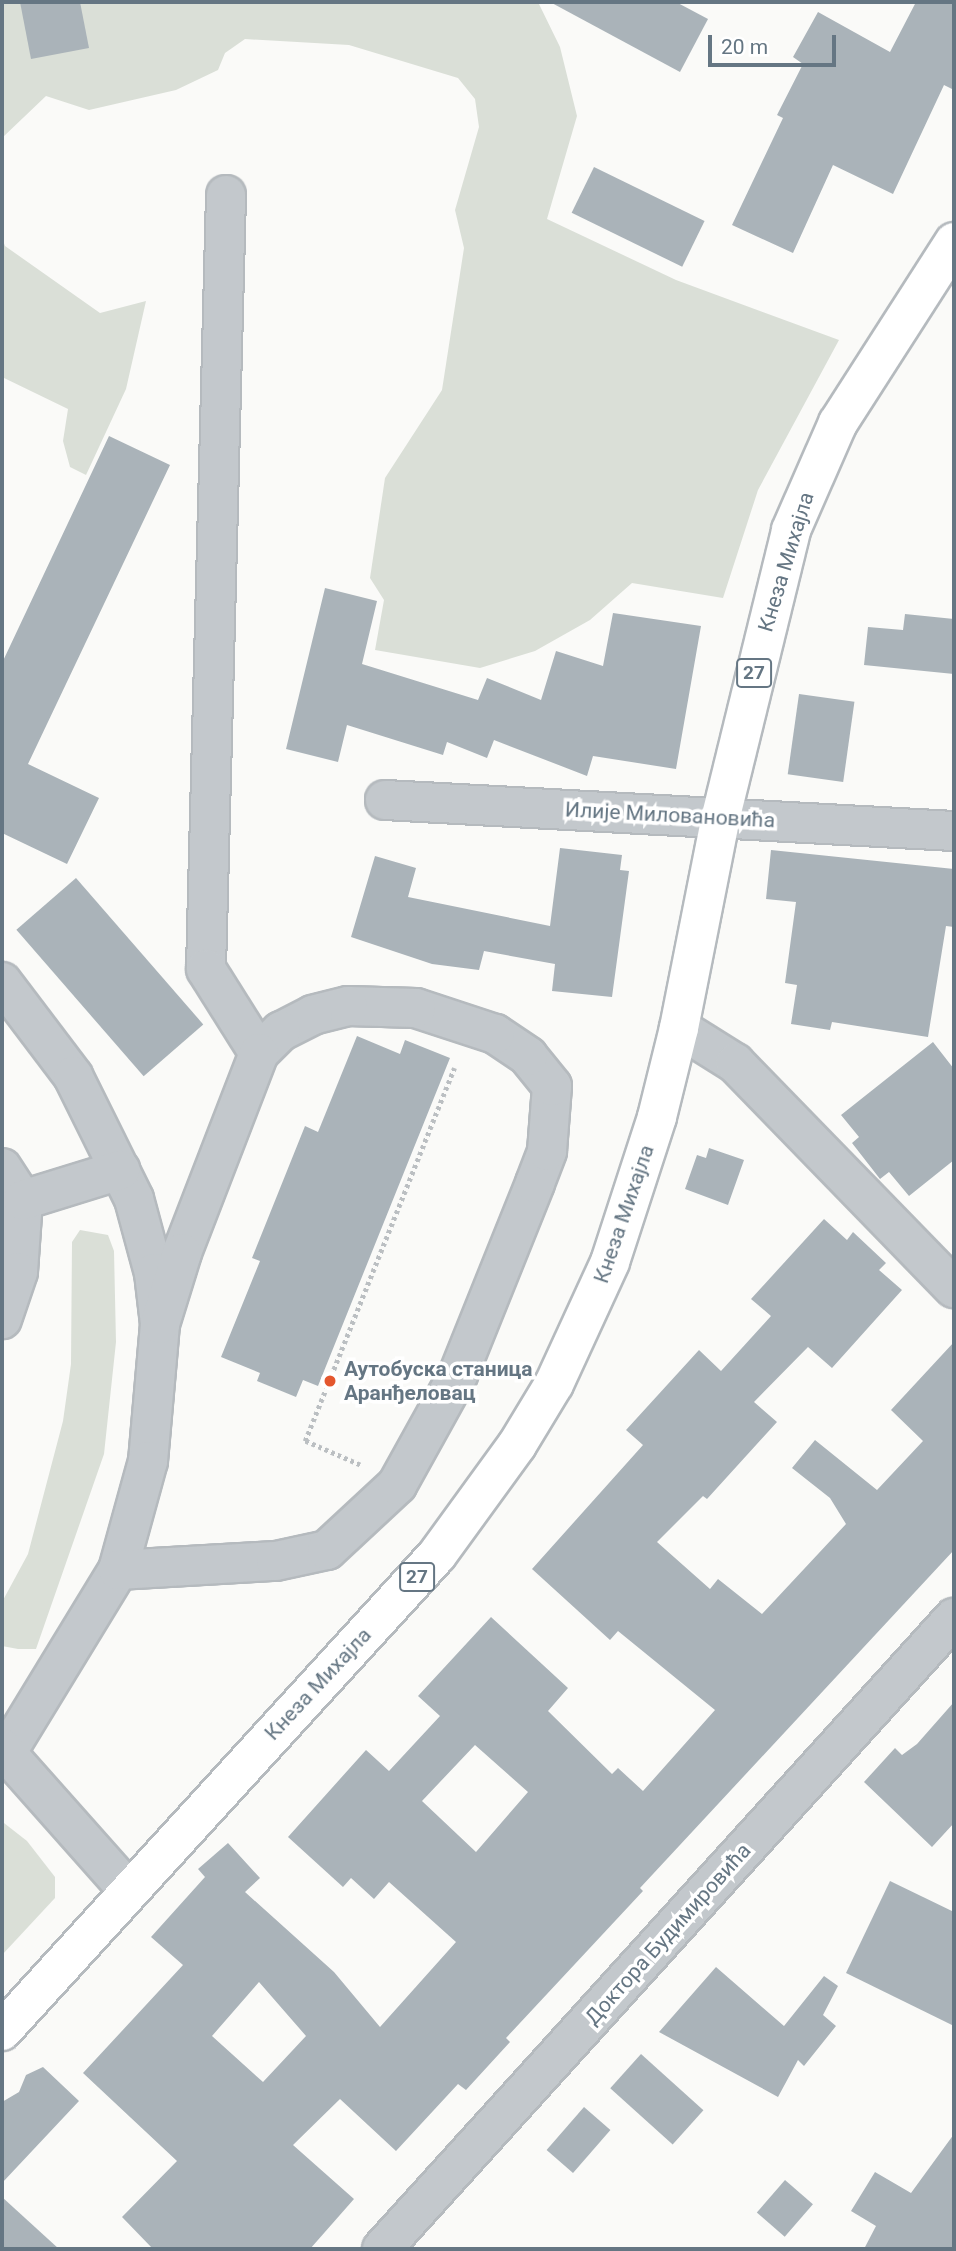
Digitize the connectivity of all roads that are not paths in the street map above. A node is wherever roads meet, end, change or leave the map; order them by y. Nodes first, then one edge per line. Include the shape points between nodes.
1 (226, 195) dead end
2 (954, 242) edge
3 (386, 800) dead end
4 (721, 816) junction
5 (954, 831) edge
6 (2, 982) edge
7 (679, 1028) junction
8 (259, 1053) junction
9 (2, 1168) edge
10 (120, 1170) junction
11 (23, 1200) junction
12 (954, 1288) edge
13 (2, 1319) edge
14 (160, 1324) junction
15 (118, 1570) junction
16 (954, 1619) edge
17 (4, 1750) edge
18 (128, 1890) junction
19 (2, 2031) edge
20 (382, 2249) edge

1 - 8 street via 206,969
2 - 4 main road, Кнеза Михајла / 27 via 868,373 811,479 772,593
3 - 4 street, Илије Миловановића
4 - 5 street, Илије Миловановића
4 - 7 main road, Кнеза Михајла / 27
6 - 10 street via 73,1076
7 - 12 street via 735,1063
7 - 18 main road, Кнеза Михајла / 27 via 610,1262 554,1384 517,1445 437,1555
8 - 14 street via 182,1252
8 - 15 street via 281,1031 313,1015 348,1006 415,1007 495,1034 528,1056 552,1086 547,1152 458,1375 397,1485 364,1520 327,1550 276,1561
9 - 11 street
10 - 11 street
10 - 14 street via 144,1236
11 - 13 street via 18,1272
14 - 15 street via 148,1461
15 - 17 street
16 - 20 street, Доктора Будимировића
17 - 18 street
18 - 19 main road, Кнеза Михајла / 27

